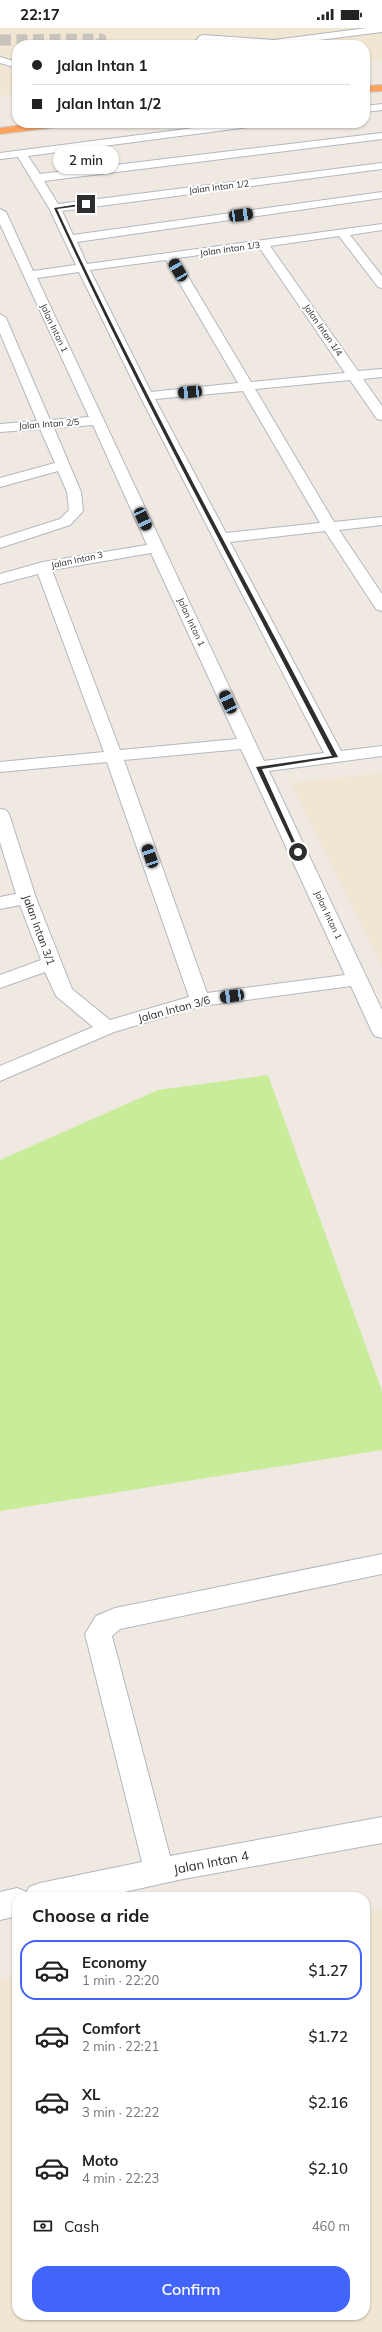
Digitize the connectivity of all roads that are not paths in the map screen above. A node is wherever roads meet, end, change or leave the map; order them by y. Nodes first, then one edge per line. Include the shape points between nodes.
1 (382, 29) edge
2 (201, 40) edge
3 (239, 40) edge
4 (288, 40) edge
5 (0, 60) edge
6 (12, 64) edge
7 (382, 80) edge
8 (370, 81) edge
9 (382, 88) edge
10 (370, 89) edge
11 (382, 107) edge
12 (370, 108) edge
13 (12, 119) edge
14 (0, 120) edge
15 (26, 128) edge
16 (42, 128) edge
17 (194, 128) edge
18 (220, 128) edge
19 (0, 131) edge
20 (165, 134) junction
21 (382, 136) edge
22 (0, 139) edge
23 (178, 146) dead end
24 (154, 152) dead end
25 (253, 152) junction
26 (21, 153) junction
27 (0, 156) edge
28 (266, 160) dead end
29 (382, 166) edge
30 (31, 168) junction
31 (277, 169) dead end
32 (37, 178) junction
33 (288, 178) junction
34 (382, 195) edge
35 (319, 204) junction
36 (55, 208) junction
37 (0, 212) edge
38 (330, 213) dead end
39 (382, 227) edge
40 (4, 228) edge
41 (346, 229) junction
42 (70, 239) junction
43 (263, 244) junction
44 (170, 257) junction
45 (83, 268) junction
46 (29, 275) junction
47 (382, 284) edge
48 (1, 323) edge
49 (382, 372) edge
50 (354, 375) junction
51 (246, 386) junction
52 (147, 396) junction
53 (382, 416) edge
54 (97, 421) junction
55 (45, 423) junction
56 (0, 428) edge
57 (63, 465) junction
58 (0, 483) edge
59 (382, 521) edge
60 (330, 527) junction
61 (221, 538) junction
62 (0, 543) edge
63 (156, 548) junction
64 (43, 567) junction
65 (0, 579) edge
66 (382, 606) edge
67 (248, 743) junction
68 (382, 751) edge
69 (114, 756) junction
70 (335, 757) junction
71 (0, 767) edge
72 (259, 767) junction
73 (0, 814) edge
74 (27, 898) junction
75 (0, 903) edge
76 (51, 963) junction
77 (358, 979) junction
78 (0, 982) edge
79 (200, 1000) junction
80 (107, 1028) junction
81 (382, 1032) edge
82 (0, 1074) edge
83 (382, 1564) edge
84 (382, 1830) edge
85 (159, 1871) junction
86 (63, 1892) edge
87 (12, 1903) edge
88 (0, 1906) edge

1 - 4 street
2 - 3 street
5 - 6 street
7 - 8 highway
9 - 10 highway
11 - 12 street
13 - 14 highway
15 - 19 highway
16 - 22 highway
17 - 20 street
18 - 25 street
20 - 23 street
20 - 26 street
21 - 25 street
24 - 30 street
25 - 28 street
25 - 32 street
26 - 27 street
26 - 30 street
29 - 33 street, Jalan Intan 1/2
30 - 32 street
31 - 33 street
32 - 36 street
33 - 35 street
33 - 36 street, Jalan Intan 1/2
34 - 35 street
35 - 38 street
35 - 42 street
36 - 42 street
37 - 40 street, Jalan Intan 1
39 - 41 street, Jalan Intan 1/3
40 - 46 street, Jalan Intan 1
41 - 43 street, Jalan Intan 1/3
41 - 47 street
42 - 45 street
43 - 44 street, Jalan Intan 1/3
43 - 50 street, Jalan Intan 1/4
44 - 45 street, Jalan Intan 1/3
44 - 51 street
45 - 46 street, Jalan Intan 1/3
45 - 52 street
46 - 54 street, Jalan Intan 1
48 - 55 street
49 - 50 street
50 - 51 street
50 - 53 street, Jalan Intan 1/4
51 - 52 street
51 - 60 street
52 - 61 street
54 - 55 street, Jalan Intan 2/5
54 - 63 street, Jalan Intan 1
55 - 56 street, Jalan Intan 2/5
55 - 57 street
57 - 58 street
57 - 62 street via 74,492 76,511 65,522
59 - 60 street
60 - 61 street
60 - 66 street
61 - 70 street
63 - 64 street, Jalan Intan 3 via 108,553
63 - 67 street, Jalan Intan 1
64 - 65 street, Jalan Intan 3
64 - 69 street
67 - 69 street
67 - 72 street, Jalan Intan 1
68 - 70 street
69 - 71 street
69 - 79 street
70 - 72 street
72 - 77 street, Jalan Intan 1
73 - 74 street, Jalan Intan 3/1
74 - 75 street
74 - 76 street, Jalan Intan 3/1
76 - 78 street
76 - 80 street, Jalan Intan 3/1 via 63,992
77 - 79 street, Jalan Intan 3/6
77 - 81 street, Jalan Intan 1
79 - 80 street, Jalan Intan 3/6
80 - 82 street, Jalan Intan 3/6
83 - 85 street via 115,1619 105,1624 98,1634
84 - 85 street, Jalan Intan 4
85 - 86 street, Jalan Intan 4
87 - 88 street

